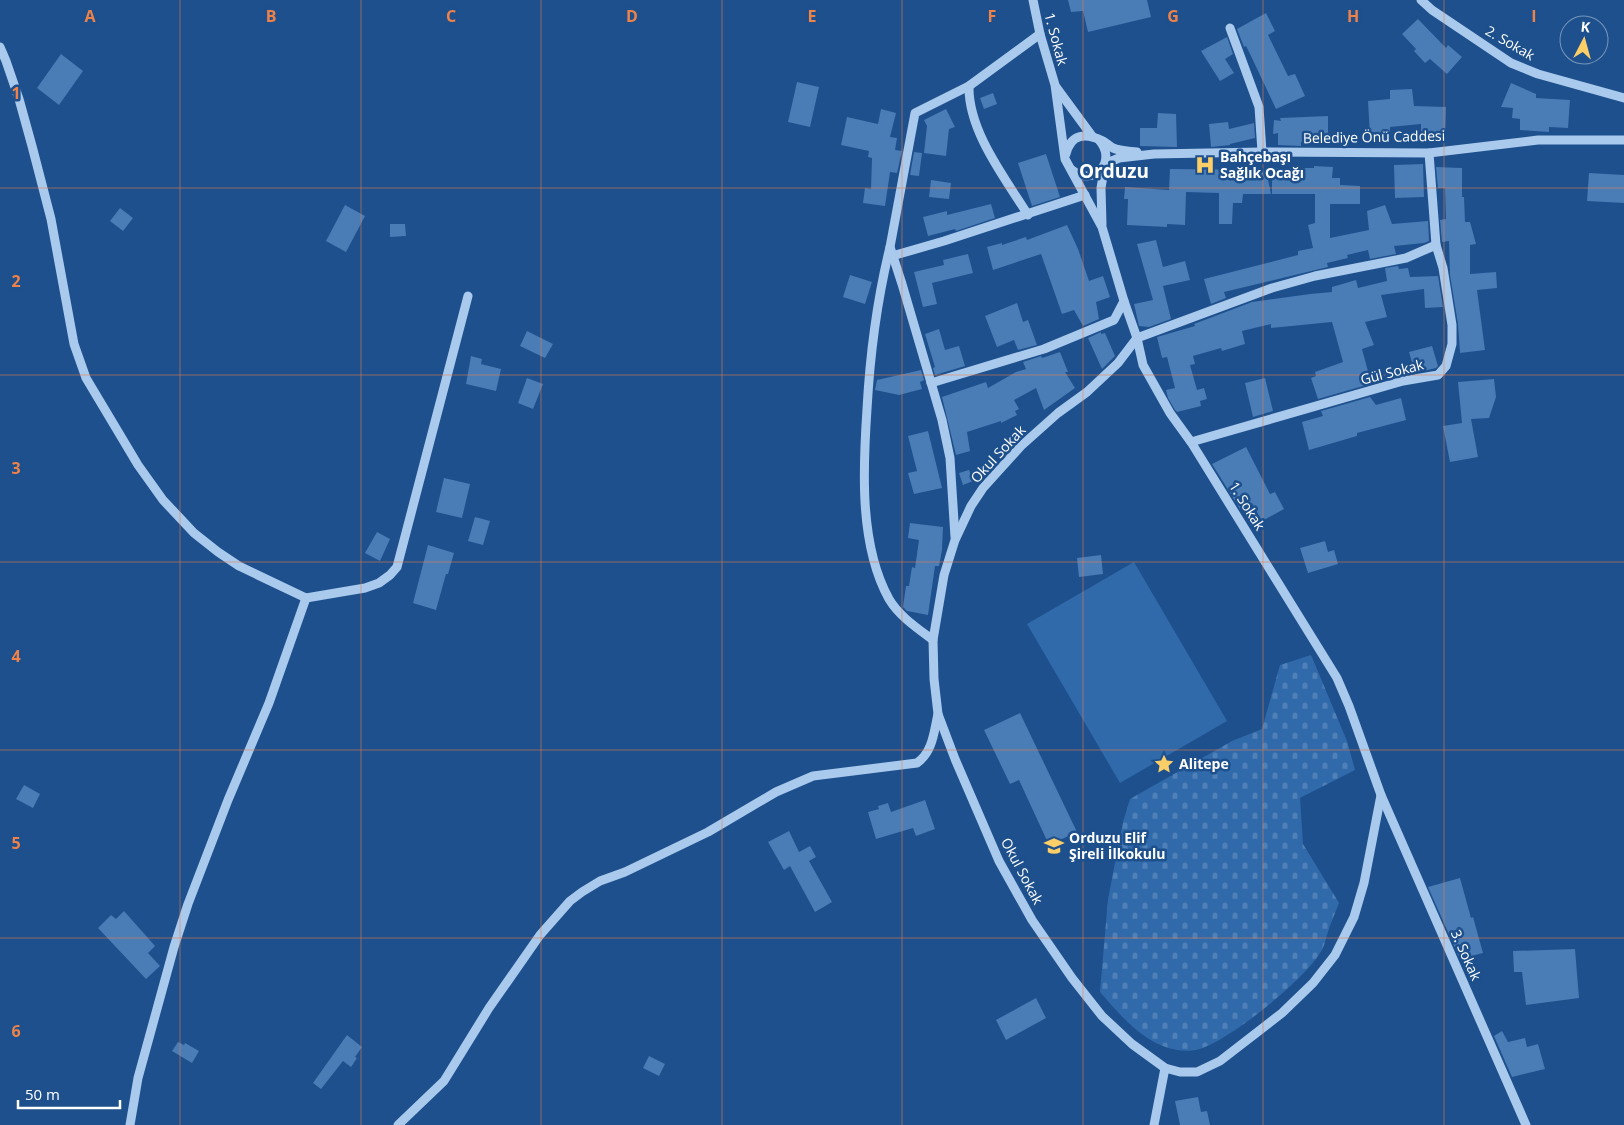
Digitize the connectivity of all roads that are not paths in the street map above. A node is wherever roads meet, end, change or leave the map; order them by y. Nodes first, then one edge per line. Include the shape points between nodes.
1 (1033, 0) edge
2 (1421, 0) edge
3 (1230, 28) dead end
4 (1040, 34) junction
5 (0, 47) edge
6 (1054, 85) junction
7 (969, 86) junction
8 (1624, 98) edge
9 (1096, 138) junction
10 (1624, 140) edge
11 (1262, 152) junction
12 (1429, 153) junction
13 (1154, 154) junction
14 (1105, 164) junction
15 (1068, 166) junction
16 (1085, 195) junction
17 (1028, 215) junction
18 (1102, 227) junction
19 (1436, 245) junction
20 (891, 252) junction
21 (468, 296) dead end
22 (1124, 301) junction
23 (1137, 338) junction
24 (931, 383) junction
25 (1191, 442) junction
26 (955, 540) junction
27 (306, 598) junction
28 (933, 640) junction
29 (938, 714) junction
30 (1381, 795) junction
31 (1165, 1068) junction
32 (130, 1125) edge
33 (398, 1125) edge
34 (1154, 1125) edge
35 (1526, 1125) edge

1 - 4 street, 1. Sokak
2 - 8 street, 2. Sokak via 1511,63 1538,74
3 - 11 street via 1259,107
4 - 6 street, 1. Sokak
4 - 7 street
5 - 27 street via 19,99 34,155 74,344 86,378 138,465 163,500 194,533 239,566
6 - 9 street
6 - 15 street
7 - 17 street via 968,100 989,151
7 - 20 street via 915,114
9 - 13 street via 1120,150
9 - 14 street via 1106,151
9 - 15 street via 1085,136 1072,140 1066,154
10 - 12 street, Belediye Önü Caddesi via 1538,140
11 - 12 street, Belediye Önü Caddesi
11 - 13 street, Belediye Önü Caddesi
12 - 19 street, Gül Sokak
13 - 14 street via 1119,158
14 - 15 street via 1096,174 1084,176
14 - 18 street via 1101,188
15 - 16 street
16 - 17 street
16 - 18 street
17 - 20 street
18 - 22 street, 1. Sokak
19 - 23 street via 1406,258 1272,288
19 - 25 street, Gül Sokak via 1452,325 1451,353 1438,375 1403,381
20 - 24 street
20 - 28 street via 877,308 868,387 864,459 866,508 879,576 890,600 906,619
21 - 27 street via 398,567 379,583 365,588
22 - 23 street, 1. Sokak
22 - 24 street via 1114,320 1044,349
23 - 25 street, 1. Sokak via 1147,371 1170,413
23 - 26 street, Okul Sokak via 1118,363 1021,446 983,488
24 - 26 street via 950,458
25 - 30 street, 1. Sokak via 1337,678
26 - 28 street, Okul Sokak via 944,575
27 - 32 street via 270,703 188,904 138,1078
28 - 29 street, Okul Sokak
29 - 31 street, Okul Sokak via 999,861 1032,920 1102,1016
29 - 33 street via 929,750 917,763 813,776 792,784 708,832 600,881 570,901 540,935 489,1008 444,1081
30 - 31 street, Okul Sokak via 1364,884 1356,909 1330,962 1282,1013 1220,1061 1197,1072
30 - 35 street, 3. Sokak
31 - 34 street

